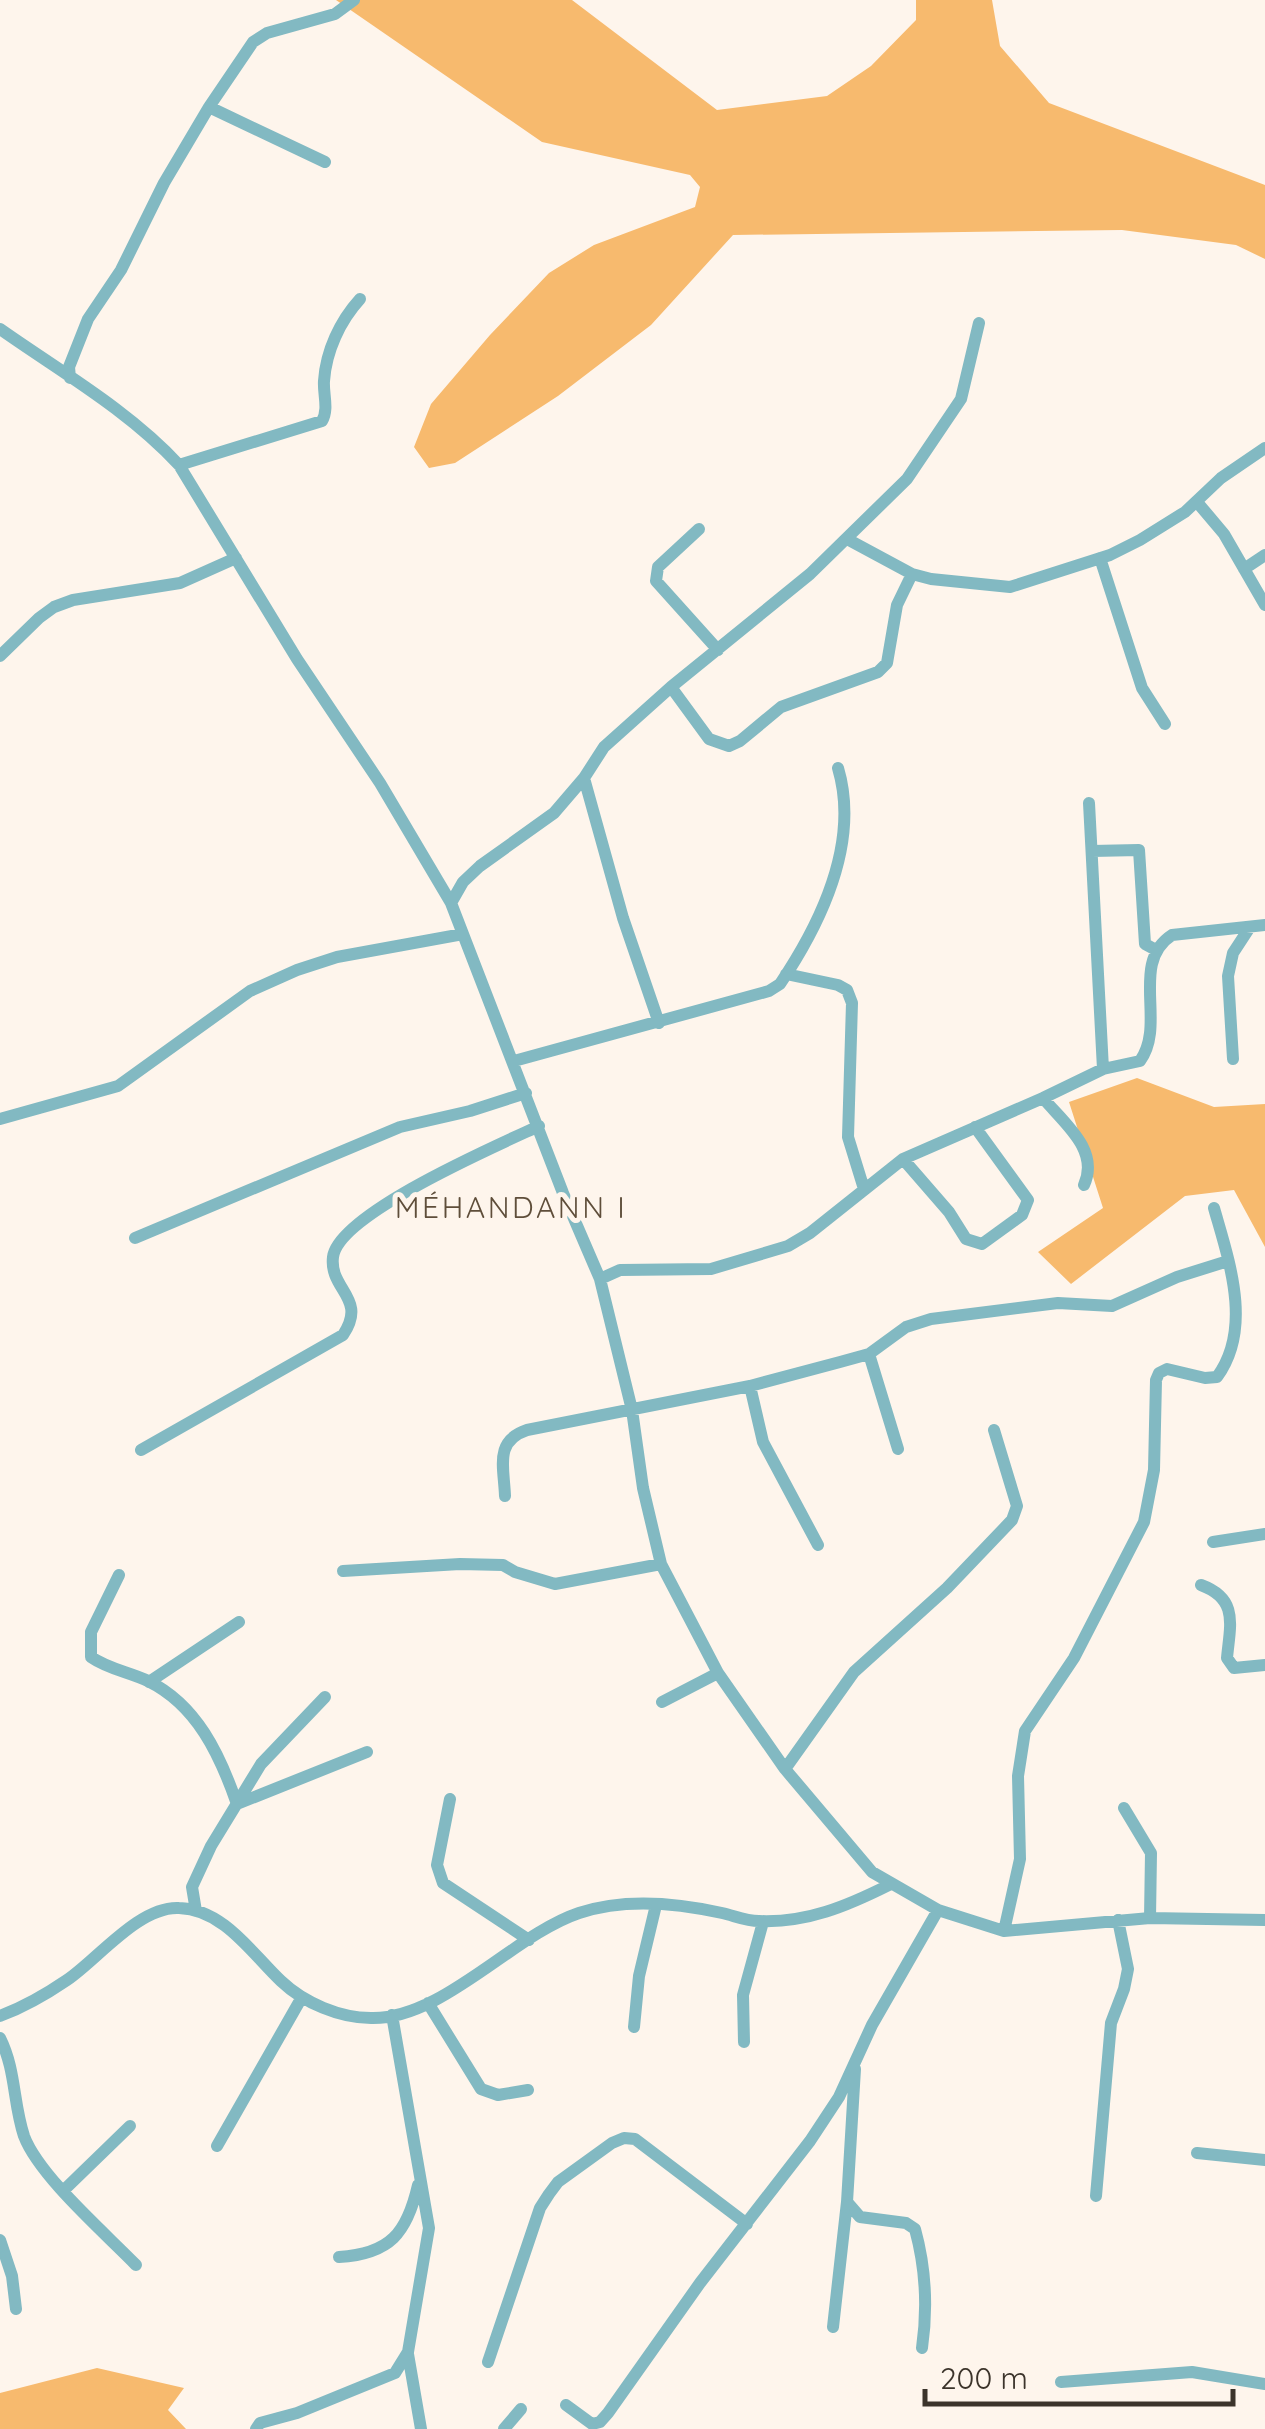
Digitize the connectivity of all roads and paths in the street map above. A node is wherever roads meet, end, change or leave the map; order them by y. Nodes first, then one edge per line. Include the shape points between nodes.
1 (354, 0) edge
2 (209, 108) junction
3 (325, 162) dead end
4 (360, 299) dead end
5 (979, 323) dead end
6 (0, 329) edge
7 (70, 378) junction
8 (1265, 448) edge
9 (178, 465) junction
10 (1197, 502) junction
11 (699, 529) dead end
12 (846, 539) junction
13 (1265, 555) edge
14 (236, 558) junction
15 (1100, 558) junction
16 (1244, 568) junction
17 (912, 574) junction
18 (1265, 604) edge
19 (718, 650) junction
20 (0, 656) edge
21 (670, 687) junction
22 (1165, 724) dead end
23 (838, 768) dead end
24 (584, 778) junction
25 (1090, 803) dead end
26 (1092, 851) junction
27 (451, 903) junction
28 (1265, 925) edge
29 (1250, 927) junction
30 (463, 934) junction
31 (1156, 950) junction
32 (786, 974) junction
33 (658, 1022) junction
34 (1233, 1059) dead end
35 (514, 1061) junction
36 (1103, 1068) junction
37 (526, 1092) junction
38 (1043, 1098) junction
39 (0, 1119) edge
40 (539, 1126) junction
41 (975, 1127) junction
42 (904, 1159) junction
43 (1084, 1185) dead end
44 (864, 1189) junction
45 (1214, 1208) dead end
46 (136, 1238) dead end
47 (1228, 1261) junction
48 (600, 1279) junction
49 (868, 1354) junction
50 (750, 1386) junction
51 (632, 1410) junction
52 (994, 1430) dead end
53 (140, 1450) dead end
54 (898, 1450) dead end
55 (505, 1496) dead end
56 (1265, 1534) edge
57 (1214, 1542) dead end
58 (818, 1546) dead end
59 (661, 1564) junction
60 (342, 1571) dead end
61 (119, 1575) dead end
62 (1201, 1585) dead end
63 (240, 1622) dead end
64 (1265, 1665) edge
65 (718, 1672) junction
66 (149, 1682) junction
67 (325, 1696) dead end
68 (662, 1702) dead end
69 (366, 1752) dead end
70 (785, 1769) junction
71 (450, 1800) dead end
72 (237, 1804) junction
73 (1124, 1808) dead end
74 (889, 1885) junction
75 (656, 1905) junction
76 (938, 1910) junction
77 (196, 1911) junction
78 (1150, 1918) junction
79 (1118, 1920) junction
80 (1265, 1920) edge
81 (763, 1922) junction
82 (1004, 1932) junction
83 (528, 1940) junction
84 (302, 1997) junction
85 (428, 2003) junction
86 (392, 2015) junction
87 (0, 2016) edge
88 (634, 2028) dead end
89 (0, 2038) edge
90 (744, 2042) dead end
91 (855, 2067) junction
92 (528, 2090) dead end
93 (130, 2126) dead end
94 (217, 2146) dead end
95 (1197, 2154) dead end
96 (1265, 2160) edge
97 (419, 2182) junction
98 (64, 2190) junction
99 (1096, 2196) dead end
100 (847, 2202) junction
101 (747, 2224) junction
102 (0, 2240) edge
103 (338, 2257) dead end
104 (136, 2265) dead end
105 (16, 2310) dead end
106 (833, 2327) dead end
107 (922, 2348) dead end
108 (408, 2352) junction
109 (488, 2362) dead end
110 (1061, 2382) dead end
111 (1265, 2384) edge
112 (566, 2406) dead end
113 (521, 2409) dead end
114 (256, 2429) edge
115 (421, 2429) edge
116 (504, 2429) edge

1 - 2 street via 334,14 253,42
2 - 3 street
2 - 7 street via 88,319
4 - 9 street via 330,354 322,420
5 - 12 street via 961,399 907,478
6 - 7 street
7 - 9 street via 125,414
8 - 10 street
9 - 14 street
10 - 15 street
10 - 16 street
11 - 19 street via 658,566 656,580
12 - 17 street
12 - 19 street
13 - 16 street
14 - 20 street via 180,583 54,607
14 - 27 street
15 - 17 street via 1010,587
15 - 22 street via 1142,688
16 - 18 street
17 - 21 street via 896,605 887,663 878,672 781,707 740,742 730,746 709,738
19 - 21 street
21 - 24 street via 604,747
23 - 32 street via 845,793 840,852 831,886
24 - 27 street via 554,812 480,866
24 - 33 street
25 - 26 street
26 - 31 street via 1140,850 1145,944
26 - 36 street
27 - 30 street
28 - 29 street
29 - 31 street via 1172,934
29 - 34 street via 1228,976
30 - 35 street
30 - 39 street via 298,970 250,992 118,1086
31 - 36 street via 1148,1050 1140,1062
32 - 33 street via 769,992
32 - 44 street via 838,985 852,1002 848,1137
33 - 35 street
35 - 37 street
36 - 38 street
37 - 40 street
37 - 46 street via 400,1127
38 - 41 street
38 - 43 street via 1083,1146 1090,1172
40 - 48 street
40 - 53 street via 435,1175 347,1230 332,1262 353,1308 343,1335
41 - 42 street
41 - 42 street via 1028,1200 1022,1215 982,1244 966,1239
42 - 44 street
44 - 48 street via 788,1246 712,1269 620,1270
45 - 47 street
47 - 49 street via 1112,1306 1058,1303 931,1318
47 - 82 street via 1236,1326 1224,1368 1217,1378 1159,1373 1144,1522 1074,1658 1025,1731 1018,1776 1020,1858
48 - 51 street
49 - 50 street
49 - 54 street
50 - 51 street
50 - 58 street via 764,1442
51 - 55 street via 512,1434 503,1454
51 - 59 street
52 - 70 street via 1017,1506 1012,1520 854,1672
56 - 57 street
59 - 60 street via 555,1584 503,1565
59 - 65 street
61 - 66 street via 91,1632 91,1656
62 - 64 street via 1228,1604 1227,1658 1234,1668
63 - 66 street
65 - 68 street
65 - 70 street
66 - 72 street via 179,1700 204,1732
67 - 72 street via 282,1738
69 - 72 street
70 - 74 street
71 - 83 street via 437,1865 444,1883
72 - 77 street via 196,1875
73 - 78 street via 1151,1853
74 - 76 street
74 - 81 street via 838,1910
75 - 81 street
75 - 83 street via 604,1906
75 - 88 street via 638,1976
76 - 82 street
76 - 91 street via 872,2024
77 - 84 street via 246,1943
77 - 87 street via 178,1907 136,1922 68,1980
78 - 79 street
78 - 80 street
79 - 82 street
79 - 99 street via 1128,1969 1111,2023
81 - 90 street via 743,1996
83 - 85 street
84 - 86 street via 346,2014
84 - 94 street
85 - 86 street
85 - 92 street via 481,2089 498,2095
86 - 97 street
89 - 98 street via 14,2070 24,2136
91 - 100 street
91 - 101 street
93 - 98 street
95 - 96 street
97 - 103 street via 397,2237 379,2249
97 - 108 street via 429,2228
98 - 104 street
100 - 106 street
100 - 107 street via 860,2216 915,2229 926,2291
101 - 109 street via 635,2139 612,2143 558,2182 540,2208
101 - 112 street via 600,2422 592,2424
102 - 105 street
108 - 114 street via 396,2373
108 - 115 street
110 - 111 street via 1192,2372
113 - 116 street

